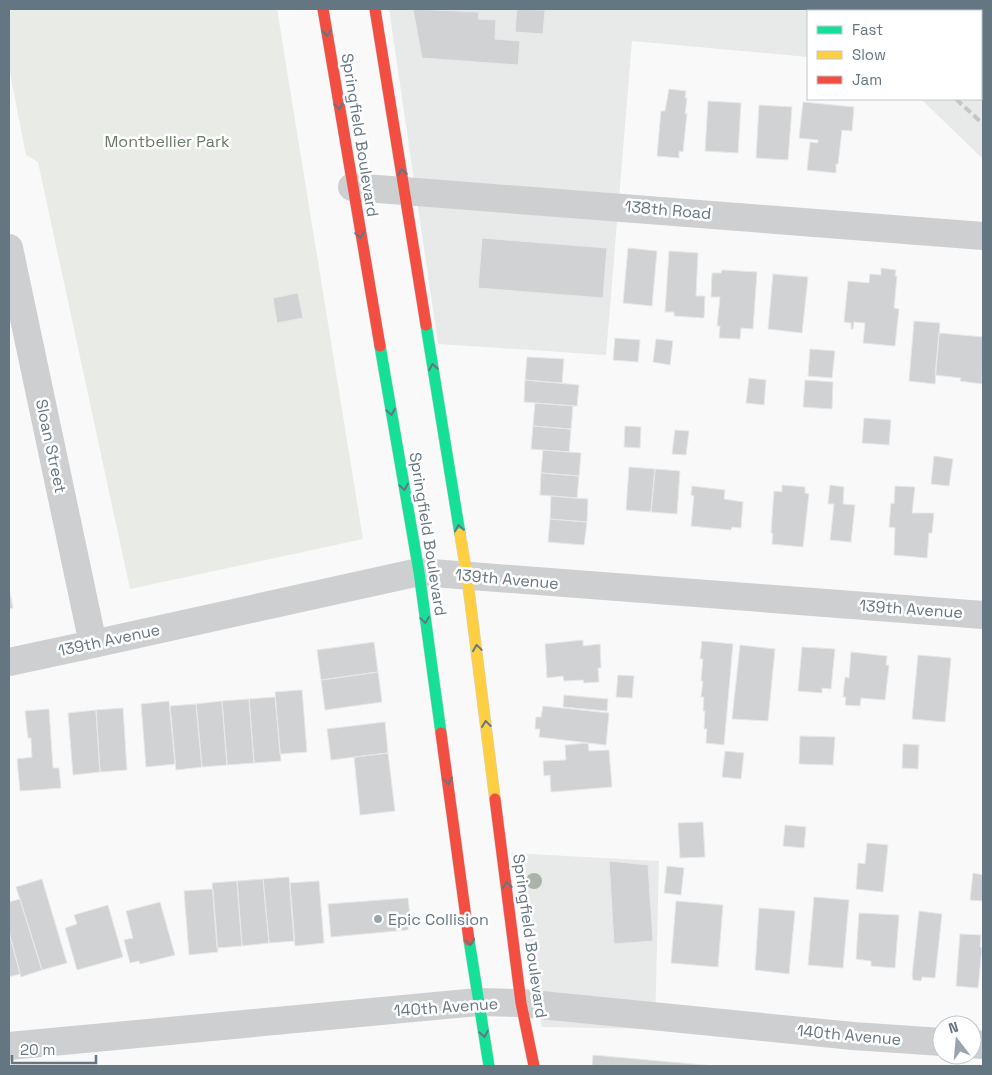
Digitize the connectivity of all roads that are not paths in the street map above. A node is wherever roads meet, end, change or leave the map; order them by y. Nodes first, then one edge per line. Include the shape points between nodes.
1 (323, 9) edge
2 (375, 9) edge
3 (352, 186) junction
4 (405, 191) junction
5 (983, 236) edge
6 (9, 248) edge
7 (419, 572) junction
8 (467, 576) junction
9 (983, 615) edge
10 (94, 644) junction
11 (9, 662) edge
12 (478, 1002) junction
13 (521, 1003) junction
14 (932, 1041) edge
15 (9, 1046) edge
16 (489, 1066) edge
17 (534, 1066) edge

1 -> 3 main road, Springfield Boulevard
4 -> 2 main road, Springfield Boulevard
3 - 4 street, 138th Road
3 -> 7 main road, Springfield Boulevard
4 - 5 street, 138th Road
8 -> 4 main road, Springfield Boulevard
6 - 10 street, Sloan Street
7 - 8 street, 139th Avenue
7 - 10 street, 139th Avenue
7 -> 12 main road, Springfield Boulevard
8 - 9 street, 139th Avenue
13 -> 8 main road, Springfield Boulevard
10 - 11 street, 139th Avenue
12 - 13 street, 140th Avenue
12 - 15 street, 140th Avenue
12 -> 16 main road, Springfield Boulevard
13 - 14 street, 140th Avenue
13 - 17 main road, Springfield Boulevard

